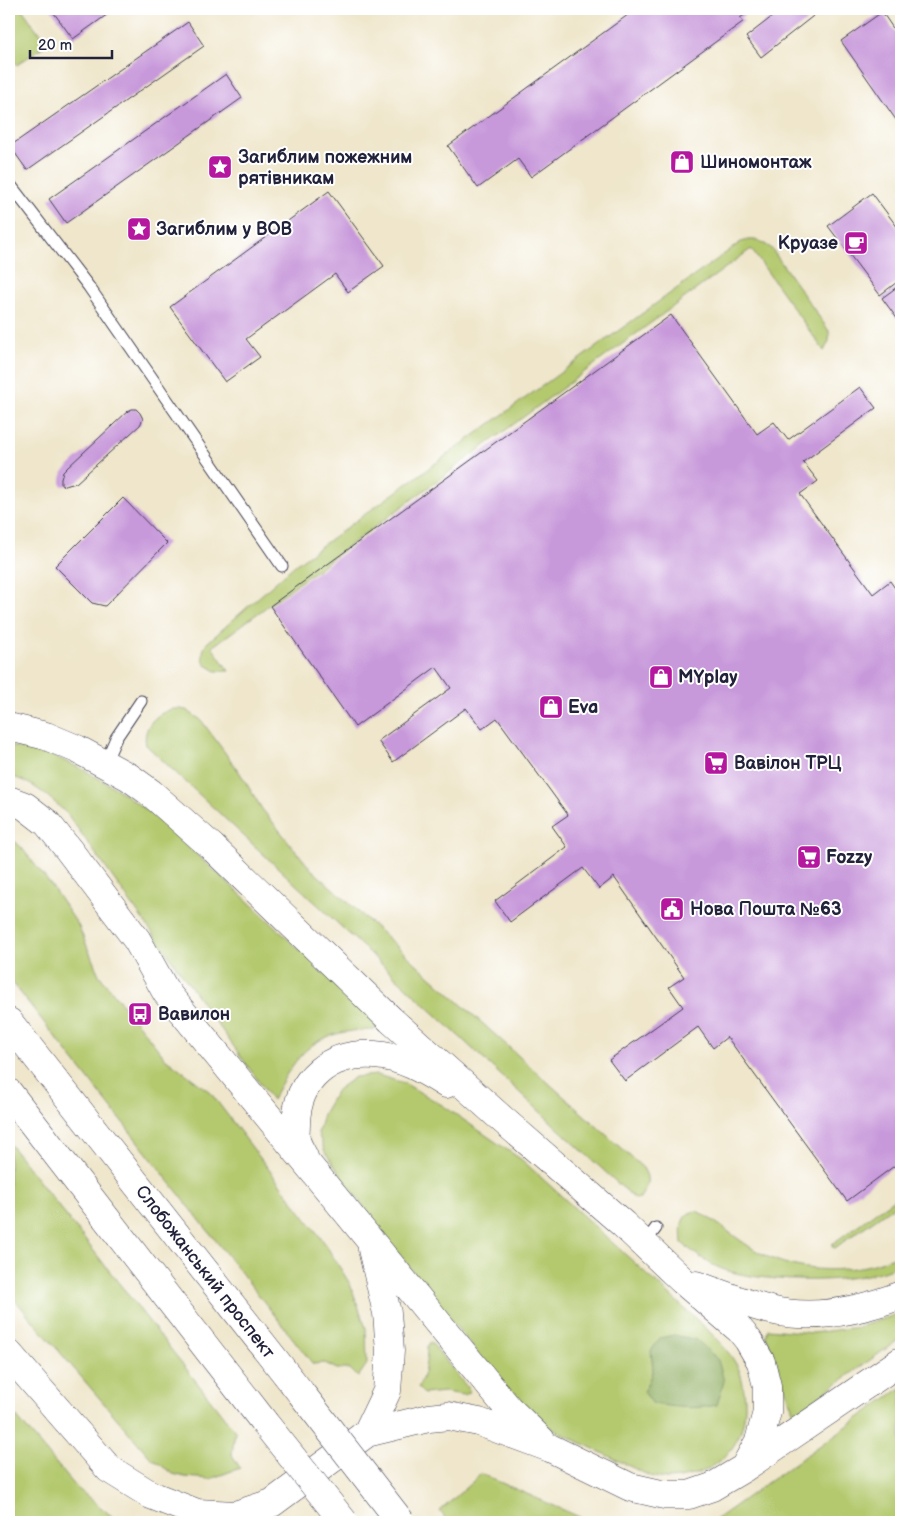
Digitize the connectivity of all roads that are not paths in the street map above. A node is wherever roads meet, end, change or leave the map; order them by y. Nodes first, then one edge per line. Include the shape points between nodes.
1 (9, 183) edge
2 (14, 198) edge
3 (282, 566) dead end
4 (141, 701) dead end
5 (9, 727) edge
6 (105, 763) junction
7 (9, 800) edge
8 (9, 1022) edge
9 (9, 1093) edge
10 (502, 1119) junction
11 (308, 1166) junction
12 (371, 1243) junction
13 (683, 1281) junction
14 (901, 1295) edge
15 (9, 1354) edge
16 (901, 1360) edge
17 (367, 1433) junction
18 (550, 1448) junction
19 (744, 1468) junction
20 (344, 1522) edge
21 (401, 1522) edge

1 - 2 lane
2 - 3 lane via 88,287
4 - 6 lane via 116,738
5 - 6 main road via 46,736
6 - 10 main road via 151,793 212,847 391,1020
7 - 11 main road via 25,806 47,823 137,940 166,992
8 - 21 main road, Слобожанський проспект, bridge
9 - 20 main road, bridge
10 - 11 main road via 403,1060 375,1055 346,1057 329,1063 314,1074 302,1091 296,1111 296,1140
10 - 13 main road via 623,1224 650,1236
11 - 12 main road
12 - 17 main road via 387,1313 390,1351 387,1391
12 - 18 main road via 508,1408
13 - 14 main road via 770,1310 800,1315 831,1314
13 - 19 main road via 740,1330 761,1362 767,1386 767,1412 759,1441
15 - 17 main road via 108,1469 150,1496 197,1513 235,1515 272,1503
16 - 19 main road
17 - 18 main road via 448,1416 479,1422
18 - 19 main road via 630,1488 665,1495 689,1495

